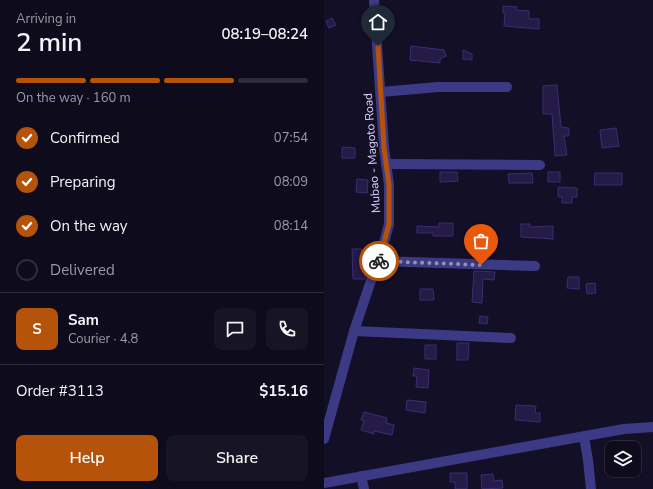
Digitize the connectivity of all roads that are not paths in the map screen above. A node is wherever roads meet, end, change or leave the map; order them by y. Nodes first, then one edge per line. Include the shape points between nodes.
1 (374, 0) edge
2 (507, 87) dead end
3 (381, 92) junction
4 (386, 164) junction
5 (540, 165) dead end
6 (378, 261) junction
7 (535, 266) dead end
8 (354, 330) junction
9 (511, 338) dead end
10 (653, 427) edge
11 (584, 437) junction
12 (324, 439) edge
13 (361, 476) junction
14 (324, 483) edge
15 (364, 489) edge
16 (591, 489) edge

1 - 3 street, Mubao - Magoto Road
2 - 3 street via 432,87
3 - 4 street, Mubao - Magoto Road
4 - 5 street
4 - 6 street, Mubao - Magoto Road via 389,224
6 - 7 street
6 - 8 street, Mubao - Magoto Road
8 - 9 street
8 - 12 street, Mubao - Magoto Road
10 - 11 street via 624,429
11 - 13 street
11 - 16 street
13 - 14 street
13 - 15 street

